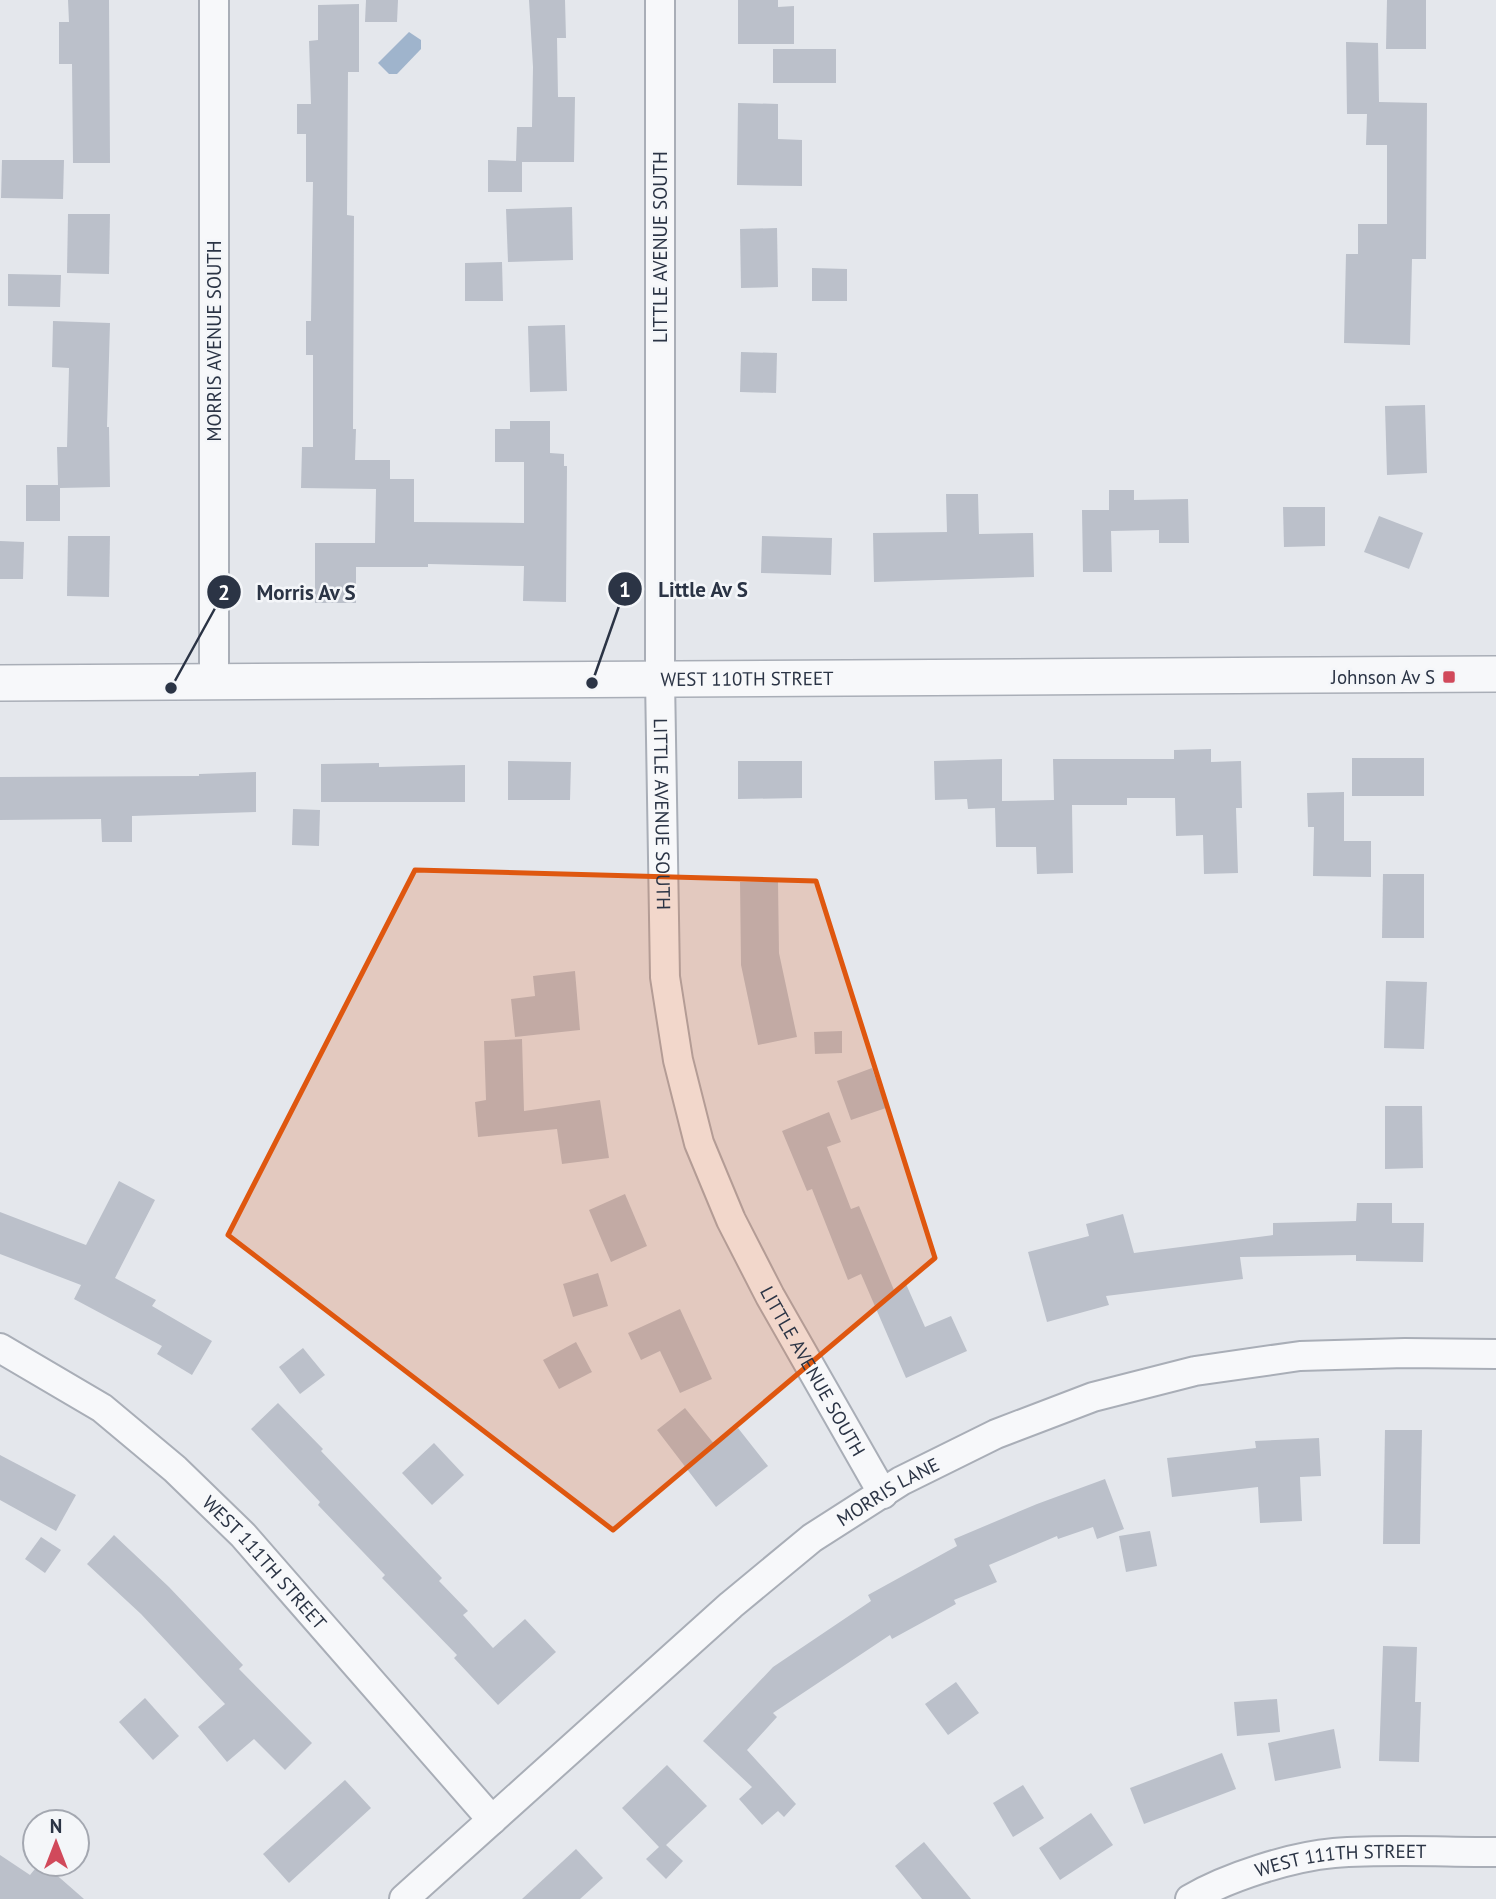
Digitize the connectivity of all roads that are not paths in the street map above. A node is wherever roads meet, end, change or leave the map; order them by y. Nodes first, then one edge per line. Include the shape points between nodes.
1 (215, 0) edge
2 (660, 0) edge
3 (1496, 674) edge
4 (660, 679) junction
5 (0, 683) edge
6 (215, 683) junction
7 (0, 1348) edge
8 (1496, 1354) edge
9 (883, 1494) junction
10 (492, 1820) junction
11 (1496, 1852) edge
12 (404, 1899) edge
13 (1190, 1899) edge

1 - 6 street, MORRIS AVENUE SOUTH
2 - 4 street, LITTLE AVENUE SOUTH
3 - 4 street, WEST 110TH STREET
4 - 6 street, WEST 110TH STREET
4 - 9 street, LITTLE AVENUE SOUTH via 665,977 678,1060 699,1143 770,1296
5 - 6 street, WEST 110TH STREET
7 - 10 street, WEST 111TH STREET via 102,1408 175,1469 243,1535
8 - 9 street, MORRIS LANE via 1300,1356 1195,1371 1093,1397 996,1434
9 - 10 street, MORRIS LANE via 812,1538 731,1605
10 - 12 street, MORRIS LANE
11 - 13 street, WEST 111TH STREET via 1331,1854 1268,1867

